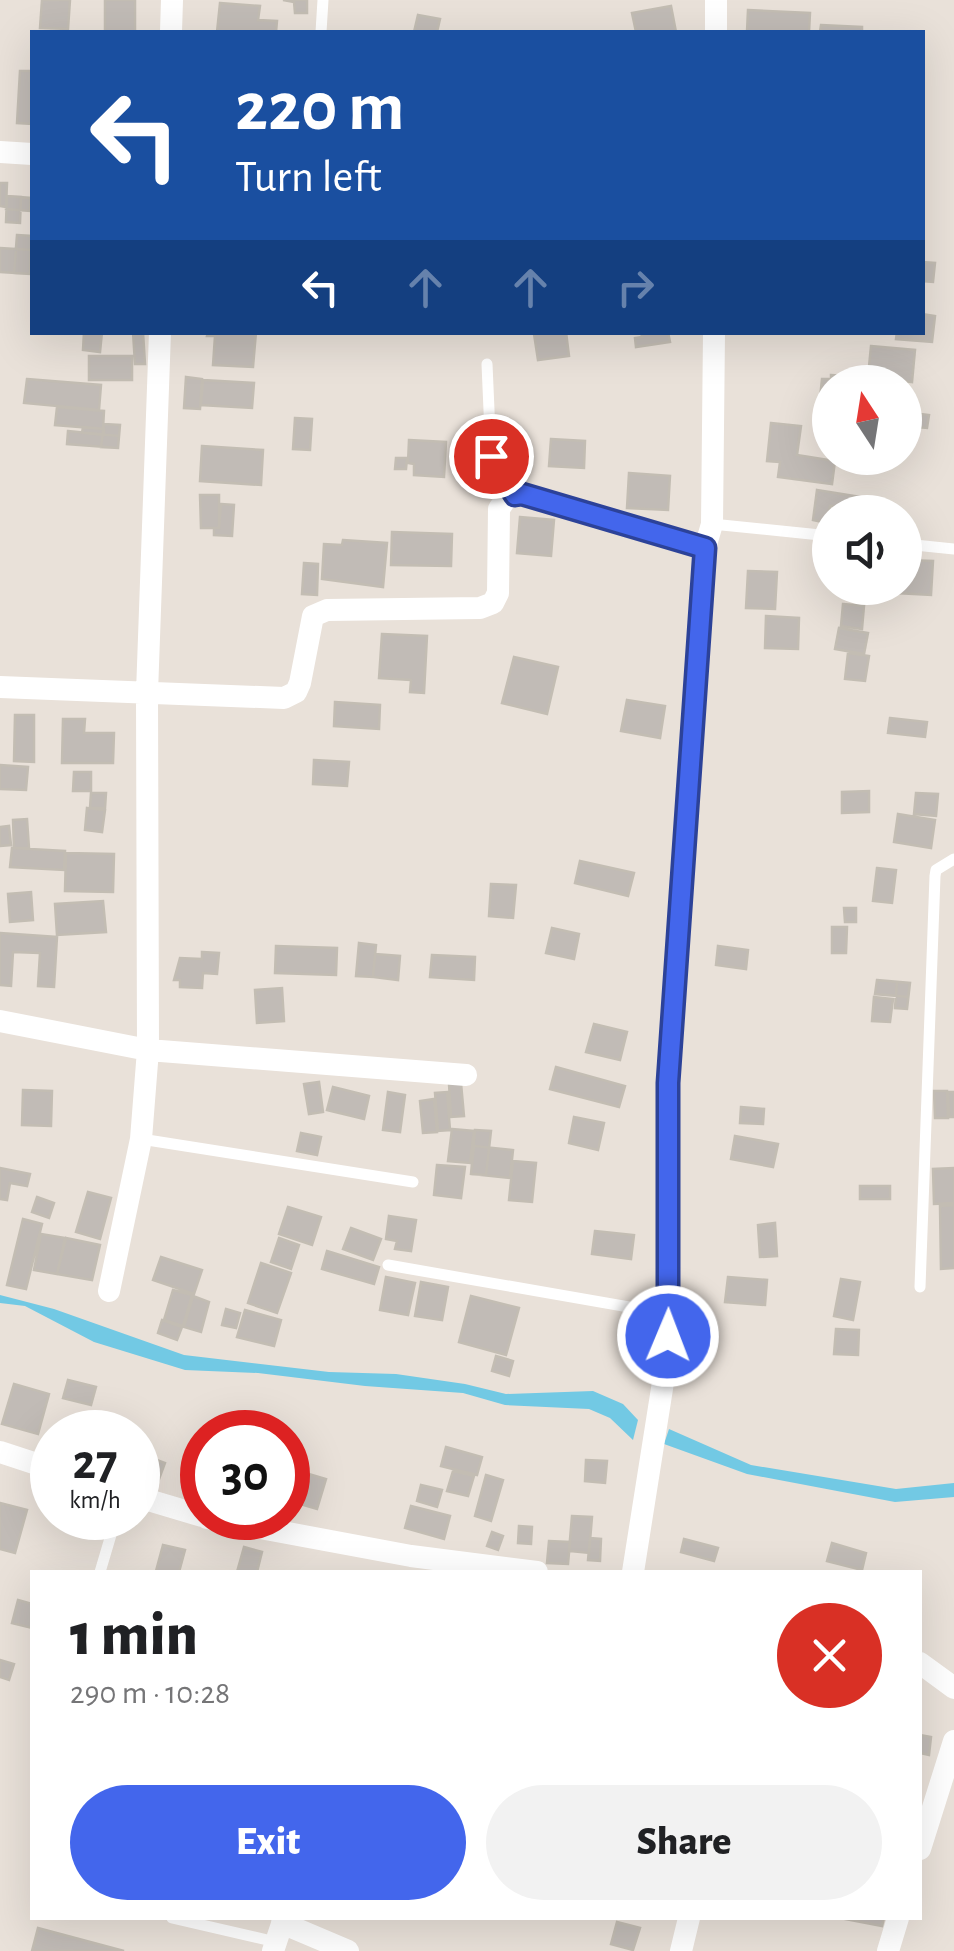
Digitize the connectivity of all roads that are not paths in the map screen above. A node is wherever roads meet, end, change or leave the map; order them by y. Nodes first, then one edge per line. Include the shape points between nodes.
1 (172, 0) edge
2 (322, 0) edge
3 (716, 0) edge
4 (171, 30) edge
5 (321, 30) edge
6 (716, 30) edge
7 (0, 152) edge
8 (30, 154) edge
9 (160, 335) edge
10 (714, 335) edge
11 (487, 364) dead end
12 (515, 495) junction
13 (712, 524) junction
14 (812, 534) edge
15 (922, 545) edge
16 (705, 548) junction
17 (954, 548) edge
18 (0, 687) edge
19 (147, 693) junction
20 (954, 859) edge
21 (0, 1021) edge
22 (148, 1050) junction
23 (466, 1075) dead end
24 (141, 1140) junction
25 (413, 1182) dead end
26 (388, 1266) dead end
27 (920, 1287) dead end
28 (109, 1292) dead end
29 (670, 1314) junction
30 (0, 1452) edge
31 (30, 1462) edge
32 (109, 1540) edge
33 (304, 1540) edge
34 (408, 1564) edge
35 (101, 1570) edge
36 (505, 1570) edge
37 (633, 1570) edge
38 (922, 1664) edge
39 (954, 1688) edge
40 (954, 1741) edge
41 (922, 1843) edge
42 (186, 1920) edge
43 (689, 1920) edge
44 (897, 1920) edge
45 (279, 1933) edge
46 (348, 1951) edge
47 (681, 1951) edge
48 (888, 1951) edge

1 - 4 street
2 - 5 lane
3 - 6 street
7 - 8 street
9 - 19 street
10 - 13 street
11 - 12 lane via 491,456
12 - 16 street
12 - 19 street via 499,509 493,603 313,616 300,683 284,698
13 - 14 lane
13 - 16 street
15 - 17 lane
16 - 29 street via 668,1083
18 - 19 street
19 - 22 street
20 - 27 lane via 935,876
21 - 22 street
22 - 23 street
22 - 24 street
24 - 25 lane
24 - 28 street
26 - 29 lane
29 - 37 street
30 - 31 street
32 - 35 lane
33 - 34 street
34 - 36 street
38 - 39 street
40 - 41 street
42 - 45 lane
43 - 47 street
44 - 48 street
45 - 46 street

